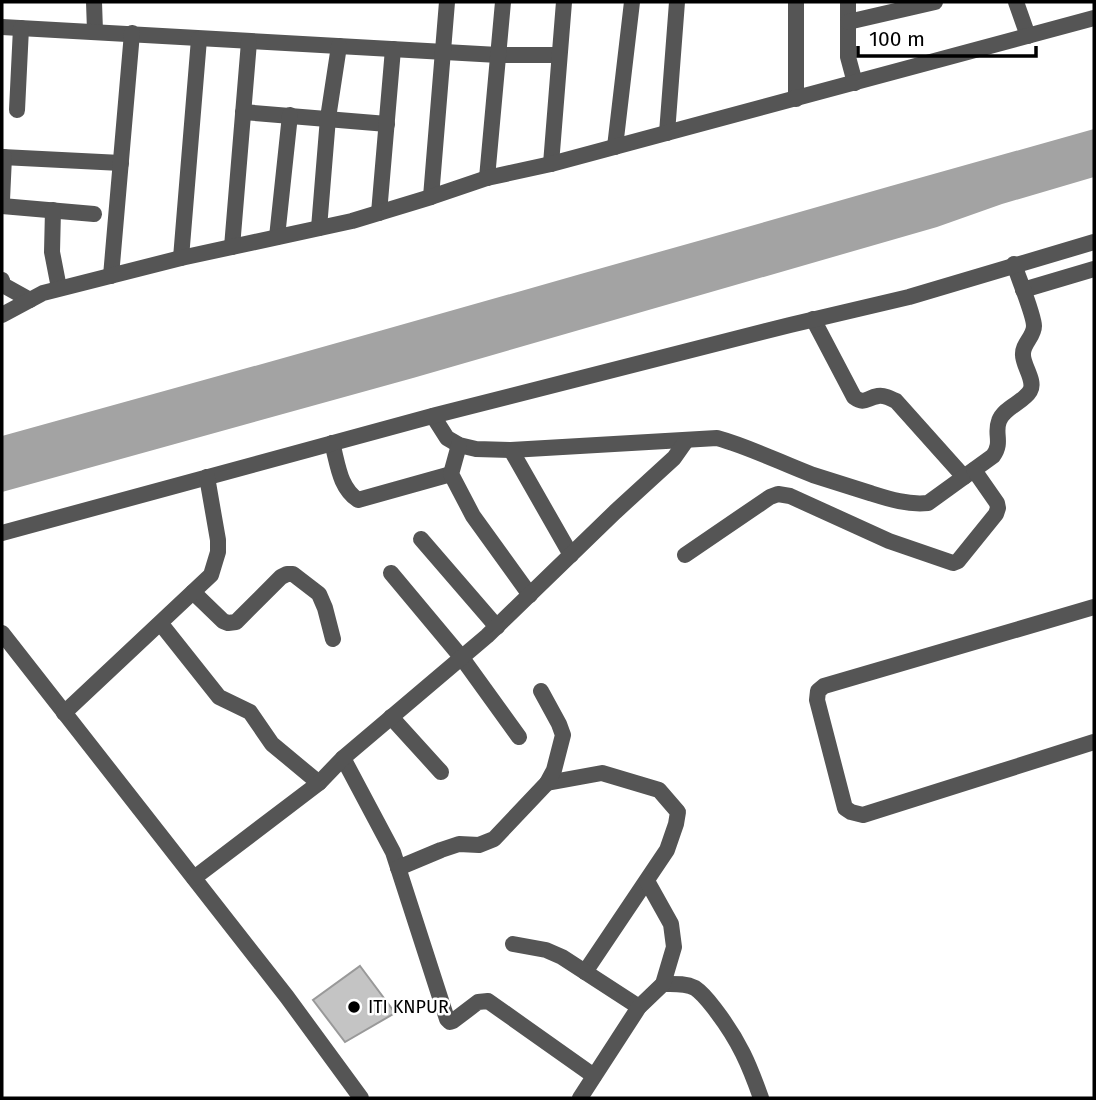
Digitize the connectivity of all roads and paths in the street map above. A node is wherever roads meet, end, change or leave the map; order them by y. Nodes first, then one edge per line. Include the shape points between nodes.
1 (94, 2) edge
2 (447, 2) edge
3 (503, 2) edge
4 (564, 2) edge
5 (632, 2) edge
6 (677, 2) edge
7 (796, 2) edge
8 (848, 2) edge
9 (935, 2) edge
10 (1016, 2) edge
11 (1094, 18) edge
12 (848, 22) junction
13 (2, 27) edge
14 (21, 28) junction
15 (95, 32) junction
16 (132, 33) junction
17 (1028, 36) junction
18 (199, 39) junction
19 (249, 41) junction
20 (339, 46) junction
21 (393, 49) junction
22 (444, 52) junction
23 (498, 55) junction
24 (558, 55) junction
25 (855, 83) junction
26 (796, 99) junction
27 (17, 110) dead end
28 (243, 112) junction
29 (289, 115) junction
30 (328, 118) junction
31 (387, 124) junction
32 (667, 133) junction
33 (615, 147) junction
34 (3, 157) edge
35 (121, 163) junction
36 (551, 164) junction
37 (487, 178) junction
38 (431, 197) junction
39 (2, 200) edge
40 (2, 206) edge
41 (53, 210) junction
42 (379, 213) junction
43 (94, 214) dead end
44 (319, 228) junction
45 (278, 237) junction
46 (1094, 242) edge
47 (232, 247) junction
48 (181, 258) junction
49 (1014, 264) junction
50 (1094, 269) edge
51 (111, 276) junction
52 (2, 280) edge
53 (59, 288) junction
54 (1023, 290) junction
55 (30, 300) junction
56 (2, 315) edge
57 (813, 319) junction
58 (433, 416) junction
59 (686, 441) junction
60 (332, 443) junction
61 (459, 446) junction
62 (511, 450) junction
63 (969, 473) junction
64 (452, 474) junction
65 (207, 477) junction
66 (2, 533) edge
67 (421, 539) dead end
68 (570, 555) junction
69 (685, 555) dead end
70 (391, 573) dead end
71 (193, 592) junction
72 (530, 595) junction
73 (1094, 607) edge
74 (161, 624) junction
75 (497, 627) junction
76 (2, 633) edge
77 (333, 639) dead end
78 (462, 658) junction
79 (541, 691) dead end
80 (64, 713) junction
81 (391, 717) junction
82 (519, 737) dead end
83 (1094, 742) edge
84 (342, 758) junction
85 (441, 772) dead end
86 (319, 782) junction
87 (547, 783) junction
88 (398, 868) junction
89 (194, 878) junction
90 (646, 881) junction
91 (513, 944) dead end
92 (585, 972) junction
93 (663, 984) junction
94 (639, 1007) junction
95 (594, 1076) junction
96 (361, 1098) edge
97 (580, 1098) edge
98 (761, 1098) edge

1 - 15 street
2 - 22 street
3 - 23 street
4 - 24 street
5 - 33 street
6 - 32 street
7 - 26 street
8 - 12 street
9 - 12 street
10 - 17 street
11 - 17 street
12 - 25 street via 848,57
13 - 14 street
14 - 15 street
14 - 27 street
15 - 16 street
16 - 18 street
16 - 35 street
17 - 25 street
18 - 19 street
18 - 48 street
19 - 20 street
19 - 28 street
20 - 21 street
20 - 30 street
21 - 22 street
21 - 31 street
22 - 23 street
22 - 38 street
23 - 24 street
23 - 37 street
24 - 36 street
25 - 26 street
26 - 32 street
28 - 29 street
28 - 47 street
29 - 30 street
29 - 45 street
30 - 31 street
30 - 44 street
31 - 42 street
32 - 33 street
33 - 36 street
34 - 35 street
34 - 39 street
35 - 51 street
36 - 37 street
37 - 38 street
38 - 42 street
40 - 41 street
41 - 43 street
41 - 53 street via 52,252
42 - 44 street
44 - 45 street
45 - 47 street
46 - 49 street
47 - 48 street
48 - 51 street
49 - 54 street
49 - 57 street
50 - 54 street
51 - 53 street
52 - 55 street
53 - 55 street
54 - 63 street via 1034,324 1023,356 1029,393 1001,416 999,445 993,456
55 - 56 street
57 - 58 street
57 - 63 street via 853,397 896,401
58 - 60 street
58 - 61 street via 447,438
59 - 62 street
59 - 63 street via 733,441 812,474 916,504 928,503
59 - 68 street via 674,458
60 - 64 street via 343,485 358,499
60 - 65 street
61 - 62 street
61 - 64 street
62 - 68 street
63 - 69 street via 998,509 953,563 778,494
64 - 72 street via 473,516
65 - 66 street
65 - 71 street via 218,552 211,575
67 - 75 street
68 - 72 street
70 - 78 street
71 - 74 street
71 - 77 street via 223,621 236,622 281,577 293,574 319,594
72 - 75 street
73 - 83 street via 824,686 817,699 845,808 863,815
74 - 80 street
74 - 86 street via 216,694 250,712 272,744
75 - 78 street
76 - 80 street
78 - 81 street
78 - 82 street
79 - 87 street via 563,735
80 - 89 street
81 - 84 street
81 - 85 street
84 - 86 street
84 - 88 street
86 - 89 street
87 - 88 street via 494,839 479,845 459,844
87 - 90 street via 602,773 659,790 678,812 667,850
88 - 95 street via 447,1019 453,1021 478,1002 488,1001
89 - 96 street
90 - 92 street
90 - 93 street via 671,924 674,947
91 - 92 street via 546,950
92 - 94 street
93 - 94 street
93 - 98 street via 693,987 705,997 730,1029
94 - 95 street
95 - 97 street

